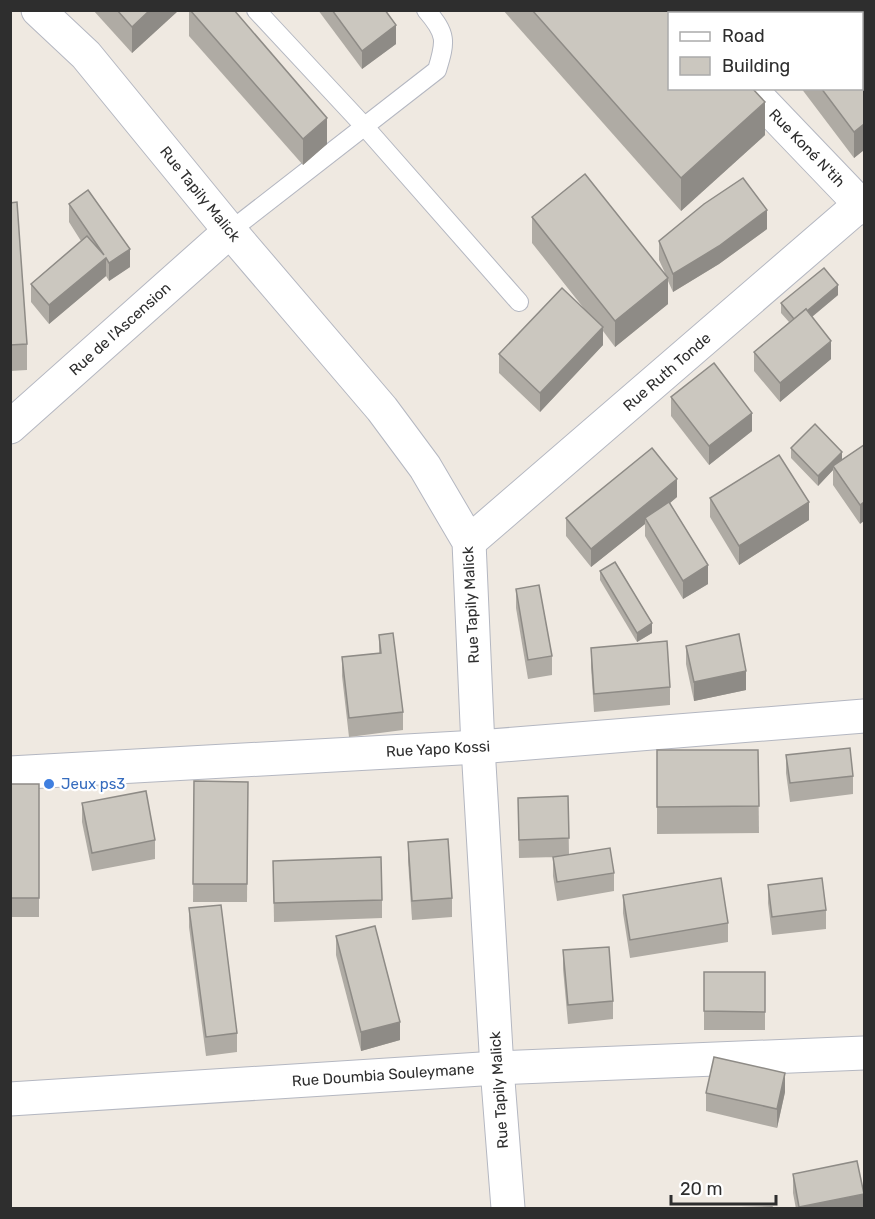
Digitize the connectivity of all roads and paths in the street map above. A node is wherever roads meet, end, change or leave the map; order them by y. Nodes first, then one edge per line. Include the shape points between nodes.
1 (38, 10) edge
2 (256, 10) edge
3 (426, 10) edge
4 (751, 90) edge
5 (364, 127) junction
6 (863, 204) edge
7 (230, 231) junction
8 (519, 302) dead end
9 (10, 427) edge
10 (469, 542) junction
11 (864, 716) edge
12 (478, 747) junction
13 (10, 773) edge
14 (864, 1053) edge
15 (497, 1068) junction
16 (10, 1100) edge
17 (508, 1209) edge

1 - 7 street, Rue Tapily Malick via 86,55
2 - 5 lane
3 - 5 lane via 440,27 444,47 438,70
4 - 6 street, Rue Koné N'tih
5 - 7 lane
5 - 8 lane
6 - 10 street, Rue Ruth Tonde
7 - 9 street, Rue de l'Ascension
7 - 10 street, Rue Tapily Malick via 382,409 425,467
10 - 12 street, Rue Tapily Malick
11 - 12 street, Rue Yapo Kossi
12 - 13 street, Rue Yapo Kossi
12 - 15 street, Rue Tapily Malick
14 - 15 street, Rue Doumbia Souleymane
15 - 16 street, Rue Doumbia Souleymane
15 - 17 street, Rue Tapily Malick

